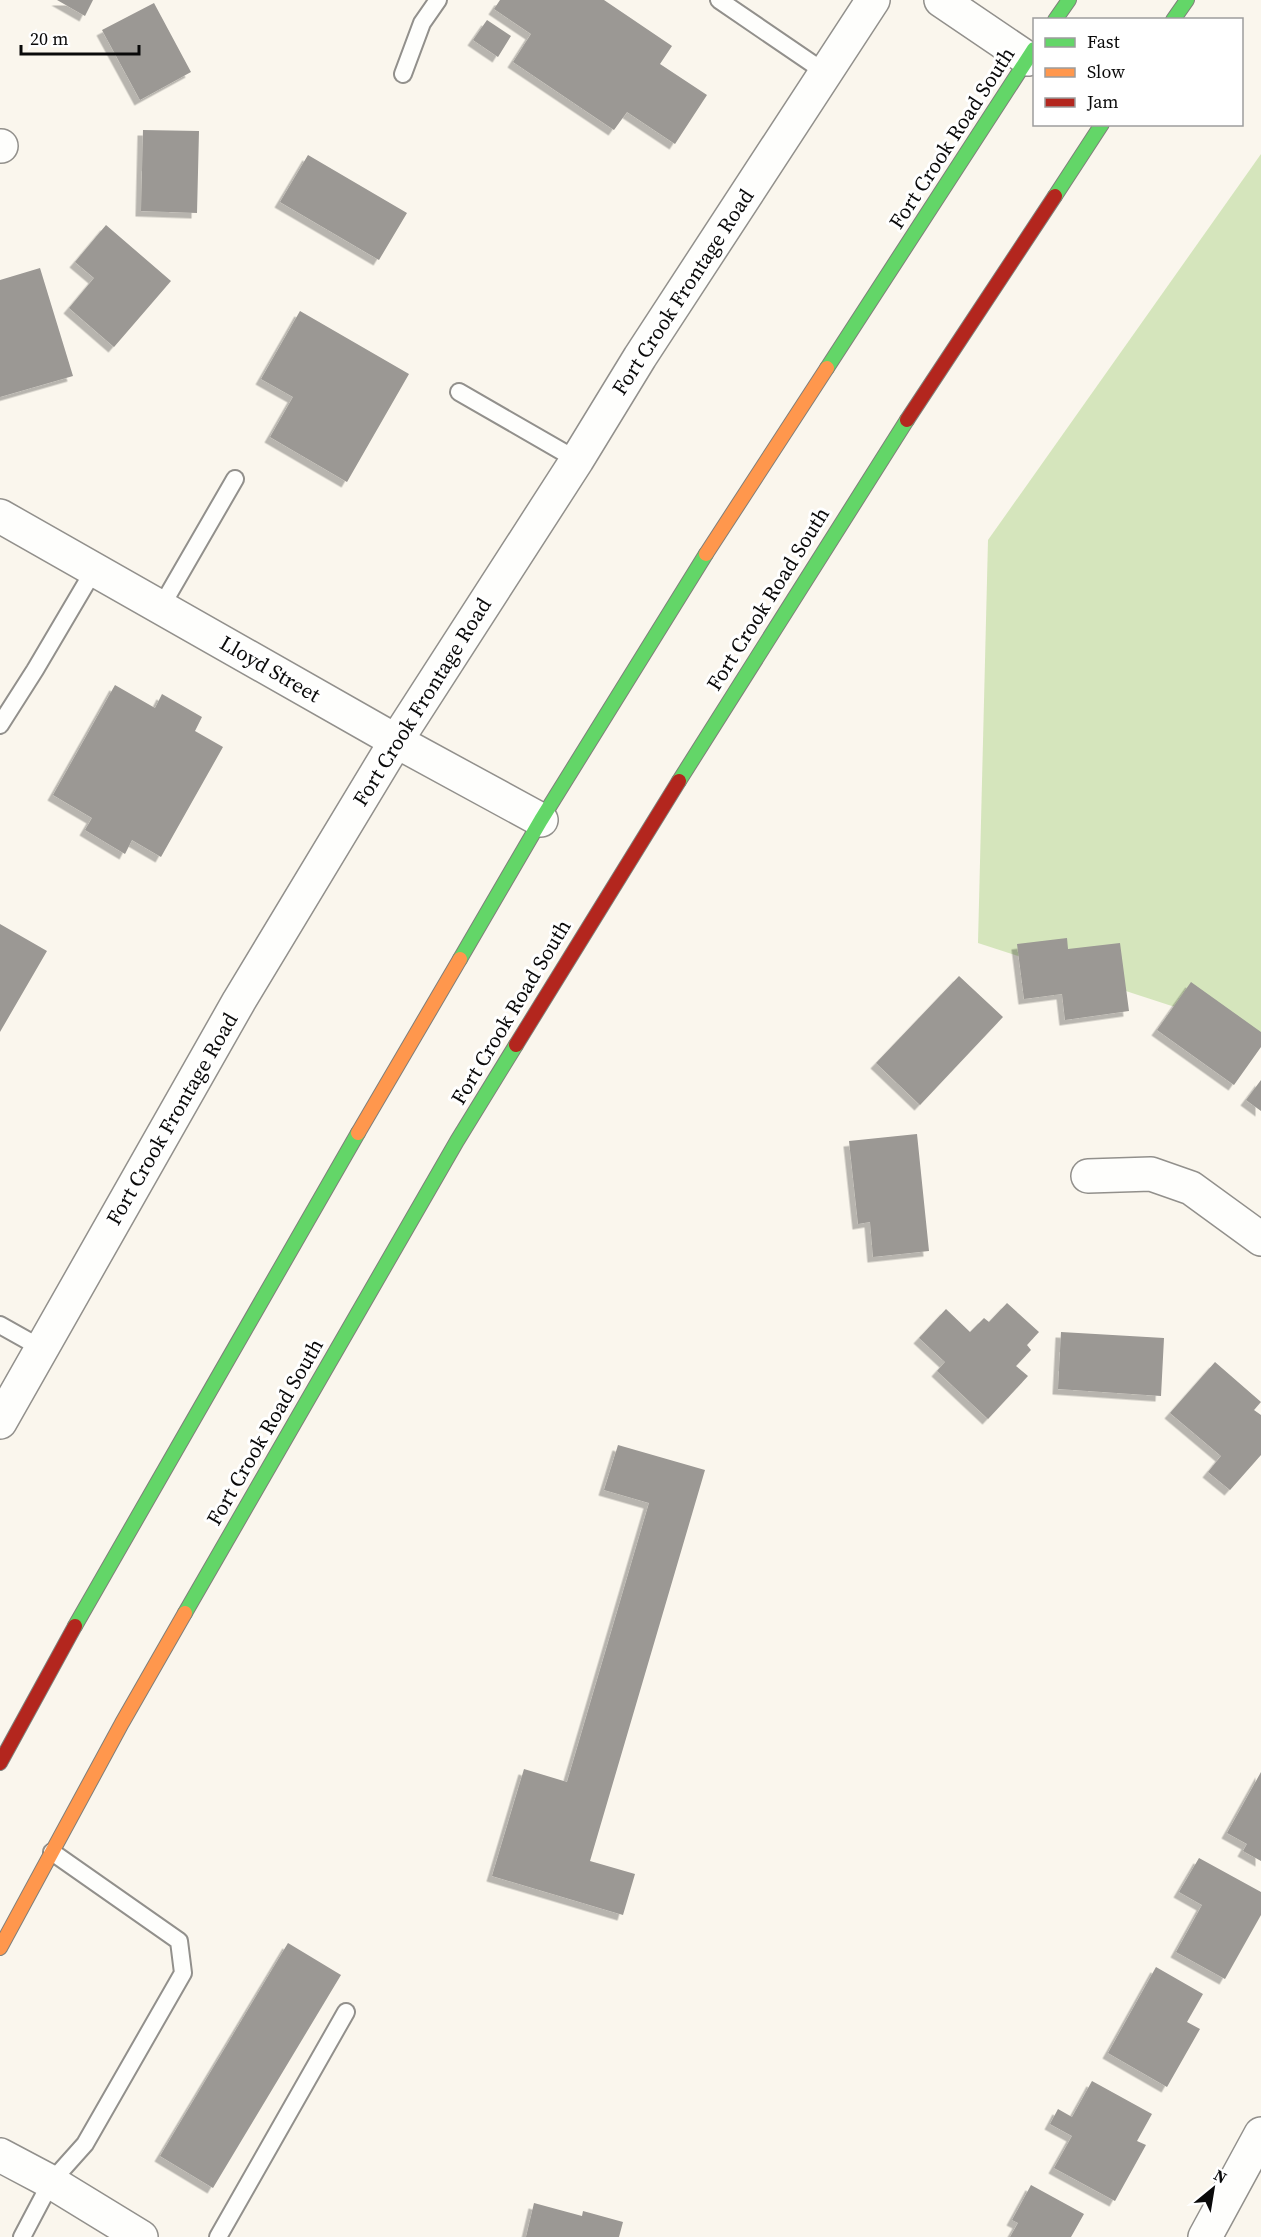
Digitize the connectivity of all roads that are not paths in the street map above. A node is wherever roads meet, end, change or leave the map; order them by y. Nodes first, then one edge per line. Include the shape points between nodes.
1 (438, 0) edge
2 (719, 0) edge
3 (873, 0) edge
4 (941, 0) edge
5 (1069, 0) edge
6 (1187, 0) edge
7 (1056, 18) edge
8 (1174, 18) edge
9 (1031, 54) edge
10 (826, 73) junction
11 (403, 74) dead end
12 (1101, 126) edge
13 (459, 392) dead end
14 (577, 460) junction
15 (235, 479) dead end
16 (0, 516) edge
17 (94, 570) junction
18 (161, 607) junction
19 (0, 725) edge
20 (396, 741) junction
21 (541, 820) junction
22 (1088, 1176) dead end
23 (1261, 1239) edge
24 (0, 1325) edge
25 (41, 1348) junction
26 (0, 1422) edge
27 (0, 1763) edge
28 (52, 1852) junction
29 (0, 1948) edge
30 (346, 2012) dead end
31 (1261, 2134) edge
32 (0, 2155) edge
33 (51, 2182) junction
34 (22, 2237) edge
35 (141, 2237) edge
36 (218, 2237) edge
37 (1205, 2237) edge

1 - 11 lane via 422,22
2 - 10 lane
3 - 10 street, Fort Crook Frontage Road
4 - 9 street
5 - 7 main road
6 - 8 main road
9 - 21 main road, Fort Crook Road South via 731,515
10 - 14 street, Fort Crook Frontage Road
12 - 28 main road, Fort Crook Road South via 759,653 457,1141 128,1712
13 - 14 lane
14 - 20 street, Fort Crook Frontage Road
15 - 18 lane
16 - 17 street, Lloyd Street
17 - 18 street, Lloyd Street
17 - 19 lane
18 - 20 street, Lloyd Street
20 - 21 street, Lloyd Street
20 - 25 street, Fort Crook Frontage Road via 239,1001
21 - 27 main road, Fort Crook Road South via 255,1310
22 - 23 street via 1151,1174 1191,1188
24 - 25 lane
25 - 26 street, Fort Crook Frontage Road
28 - 29 main road, Fort Crook Road South
28 - 33 lane via 179,1941 183,1973 85,2144
30 - 36 lane
31 - 37 street
32 - 33 street
33 - 34 lane
33 - 35 street

